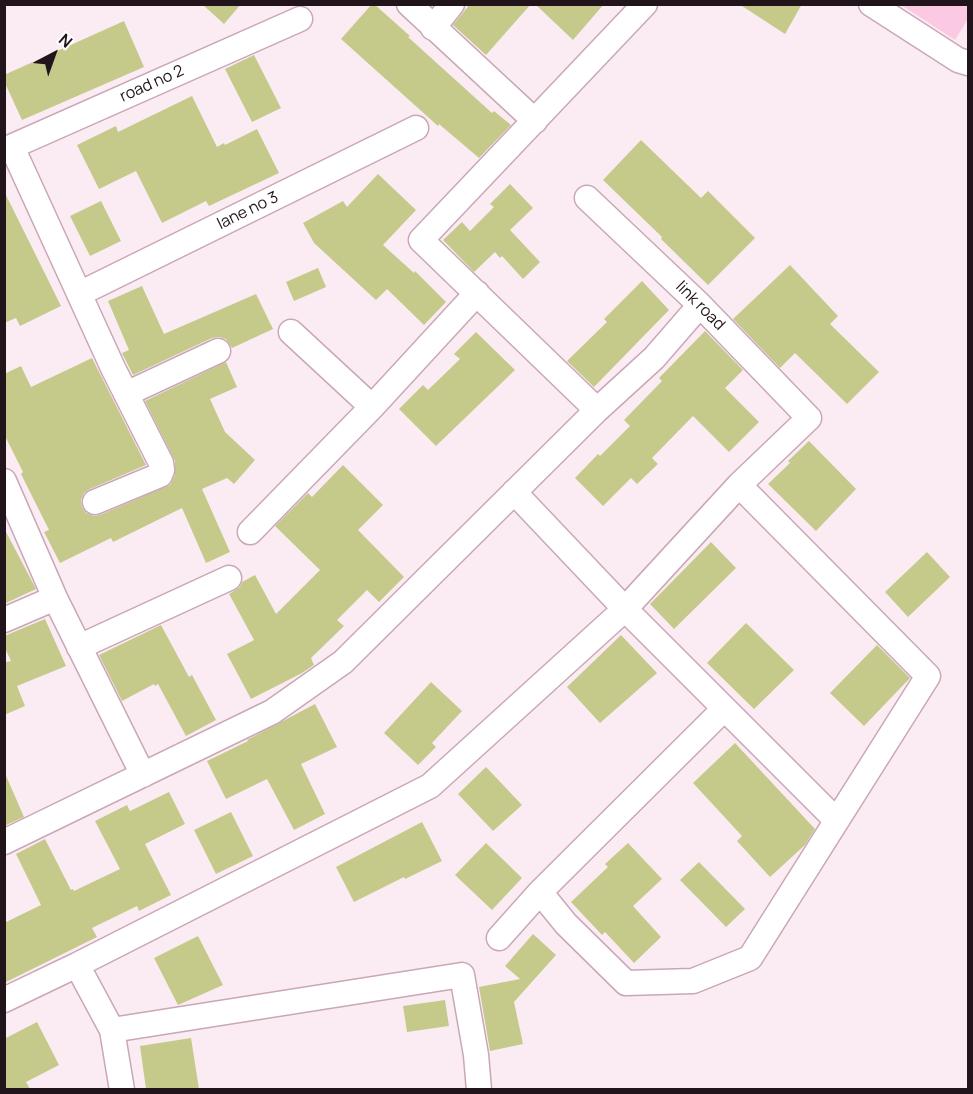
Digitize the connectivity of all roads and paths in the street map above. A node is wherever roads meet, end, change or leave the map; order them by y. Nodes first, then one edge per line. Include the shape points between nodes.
1 (409, 4) edge
2 (452, 4) edge
3 (645, 4) edge
4 (871, 4) edge
5 (300, 19) dead end
6 (433, 28) junction
7 (969, 63) edge
8 (535, 121) junction
9 (416, 128) dead end
10 (8, 148) edge
11 (587, 198) dead end
12 (477, 293) junction
13 (79, 294) junction
14 (700, 305) junction
15 (291, 332) dead end
16 (218, 351) dead end
17 (126, 394) junction
18 (372, 407) junction
19 (597, 410) junction
20 (4, 481) edge
21 (739, 485) junction
22 (514, 492) junction
23 (95, 502) dead end
24 (250, 532) dead end
25 (229, 578) dead end
26 (55, 598) junction
27 (625, 609) junction
28 (4, 620) edge
29 (79, 647) junction
30 (724, 709) junction
31 (143, 775) junction
32 (836, 820) junction
33 (4, 842) edge
34 (540, 892) junction
35 (499, 938) dead end
36 (77, 965) junction
37 (4, 1000) edge
38 (112, 1030) junction
39 (122, 1089) edge
40 (479, 1089) edge

1 - 6 street
2 - 6 street
3 - 8 street
4 - 7 street via 958,60
5 - 10 street, road no 2
6 - 8 street
8 - 12 street via 422,240
9 - 13 street, lane no 3
10 - 13 street
11 - 14 street, link road
12 - 18 street
12 - 19 street
13 - 17 street
14 - 19 street via 654,358
14 - 21 street, link road via 809,418
15 - 18 street
16 - 17 street
17 - 23 street via 162,470 160,475
18 - 24 street
19 - 22 street
20 - 26 street
21 - 27 street
21 - 32 street via 928,676
22 - 27 street
22 - 31 street via 343,662 272,712
25 - 29 street
26 - 28 street
26 - 29 street
27 - 30 street
27 - 36 street via 430,786
29 - 31 street
30 - 32 street
30 - 34 street
31 - 33 street
32 - 34 street via 750,958 693,981 626,983 566,924
34 - 35 street
36 - 37 street
36 - 38 street
38 - 39 street
38 - 40 street via 462,975

